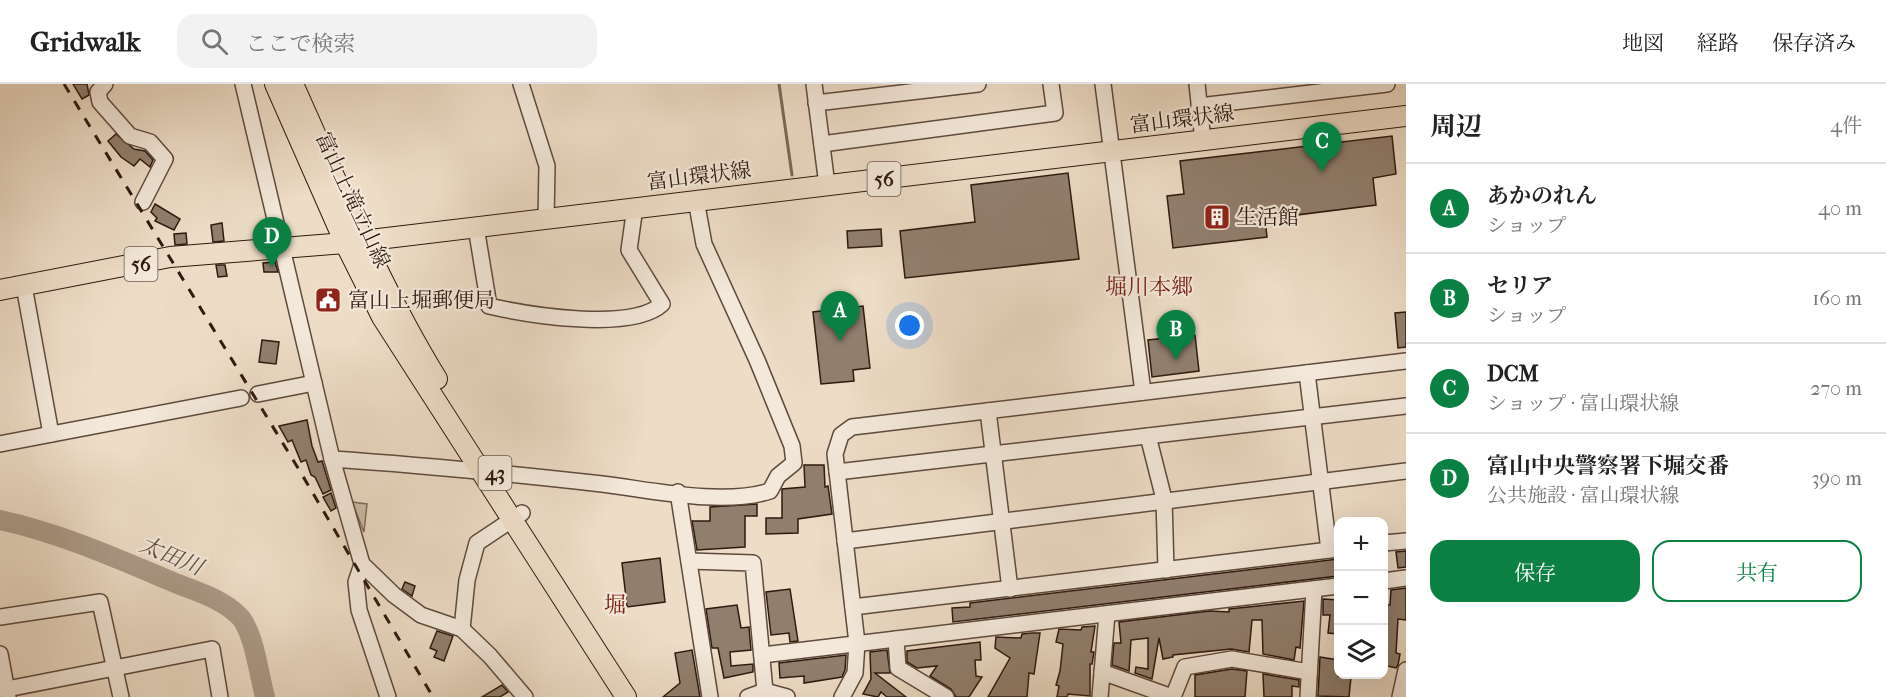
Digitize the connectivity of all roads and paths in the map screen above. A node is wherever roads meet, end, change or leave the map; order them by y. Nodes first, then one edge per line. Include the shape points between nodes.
1 (105, 84) edge
2 (243, 84) edge
3 (274, 84) edge
4 (293, 84) edge
5 (521, 84) edge
6 (814, 84) edge
7 (978, 84) edge
8 (1051, 84) edge
9 (1103, 84) edge
10 (1197, 84) edge
11 (1387, 84) edge
12 (951, 86) edge
13 (816, 103) junction
14 (1199, 106) junction
15 (1406, 116) edge
16 (1203, 141) junction
17 (822, 144) junction
18 (1112, 151) junction
19 (827, 185) junction
20 (696, 200) junction
21 (143, 202) dead end
22 (635, 207) junction
23 (546, 220) junction
24 (476, 227) junction
25 (354, 242) junction
26 (284, 249) junction
27 (24, 286) junction
28 (0, 290) edge
29 (1406, 361) edge
30 (1307, 373) junction
31 (314, 383) junction
32 (1143, 392) junction
33 (258, 394) dead end
34 (241, 398) dead end
35 (1406, 406) edge
36 (988, 411) junction
37 (1312, 416) junction
38 (51, 434) junction
39 (1148, 436) junction
40 (0, 444) edge
41 (994, 454) junction
42 (332, 459) junction
43 (1406, 471) edge
44 (488, 472) junction
45 (837, 472) junction
46 (1320, 481) junction
47 (678, 492) junction
48 (1164, 500) junction
49 (516, 516) junction
50 (1002, 522) junction
51 (1406, 540) edge
52 (845, 541) junction
53 (1388, 542) edge
54 (1334, 550) edge
55 (688, 561) junction
56 (362, 564) junction
57 (1166, 570) junction
58 (1406, 578) edge
59 (1388, 580) edge
60 (1334, 586) edge
61 (1010, 589) junction
62 (1314, 589) junction
63 (853, 607) junction
64 (1107, 614) junction
65 (0, 617) edge
66 (462, 629) junction
67 (896, 639) junction
68 (857, 643) junction
69 (0, 654) edge
70 (762, 655) junction
71 (114, 668) junction
72 (1406, 670) edge
73 (1102, 672) junction
74 (1310, 672) junction
75 (765, 692) junction
76 (8, 693) edge
77 (121, 697) edge
78 (220, 697) edge
79 (388, 697) edge
80 (525, 697) edge
81 (626, 697) edge
82 (641, 697) edge
83 (710, 697) edge
84 (748, 697) edge
85 (787, 697) edge
86 (842, 697) edge
87 (946, 697) edge
88 (1100, 697) edge
89 (1172, 697) edge
90 (1308, 697) edge
91 (1400, 697) edge

1 - 21 street via 98,92 100,102 130,136 150,142 165,159
2 - 26 street
3 - 25 main road, 富山上滝立山線 / 43
4 - 25 main road, 富山上滝立山線 / 43
5 - 23 street via 547,166
6 - 13 street
7 - 12 street
8 - 17 street via 1055,113
9 - 18 street
10 - 14 street
11 - 14 street
12 - 13 street
13 - 17 street
14 - 16 street
15 - 16 main road, 富山環状線 / 56
16 - 18 main road, 富山環状線 / 56
17 - 19 street
18 - 19 main road, 富山環状線 / 56
18 - 32 street
19 - 20 main road, 富山環状線 / 56
20 - 22 main road, 富山環状線 / 56
20 - 47 street via 704,244 757,360 792,446 794,463 778,476 770,491 754,496
22 - 23 main road, 富山環状線 / 56
22 - 24 street via 629,250 662,303 652,312 627,317 572,320 489,306
23 - 24 main road, 富山環状線 / 56
24 - 25 main road, 富山環状線 / 56
25 - 26 main road, 富山環状線 / 56
25 - 44 main road, 富山上滝立山線 / 43
26 - 27 main road, 富山環状線 / 56 via 170,257
26 - 31 street
27 - 28 main road, 富山環状線 / 56
27 - 38 street
29 - 30 street
30 - 32 street
30 - 37 street
31 - 33 street
31 - 42 street
32 - 36 street
34 - 38 street
35 - 37 street
36 - 41 street
36 - 45 street via 852,427 841,435 835,454
37 - 39 street
37 - 46 street
38 - 40 street
39 - 41 street
39 - 48 street
41 - 45 street
41 - 50 street
42 - 44 street
42 - 56 street
43 - 46 street
44 - 47 street
44 - 49 main road, 富山上滝立山線 / 43
45 - 52 street
46 - 48 street
46 - 54 street
47 - 55 street
48 - 50 street
48 - 57 street
49 - 66 street via 477,543 467,580
49 - 81 main road, 富山上滝立山線 / 43
49 - 82 main road, 富山上滝立山線 / 43
50 - 52 street
50 - 61 street
51 - 53 street
52 - 63 street
54 - 57 street
55 - 70 street via 753,564
55 - 83 street
56 - 66 street via 421,615
56 - 79 street via 355,594
57 - 61 street
58 - 59 street
60 - 62 street
61 - 63 street
62 - 64 street
62 - 74 street
63 - 68 street
64 - 67 street
64 - 73 street
65 - 71 street via 100,602
66 - 80 street
67 - 68 street
67 - 87 street via 898,668
68 - 70 street
68 - 86 street via 855,673
69 - 76 street
70 - 75 street
71 - 76 street
71 - 77 street
71 - 78 street via 212,649
72 - 91 street
73 - 88 street
73 - 89 street
74 - 89 street via 1232,659 1185,667
74 - 90 street
75 - 84 street
75 - 85 street

